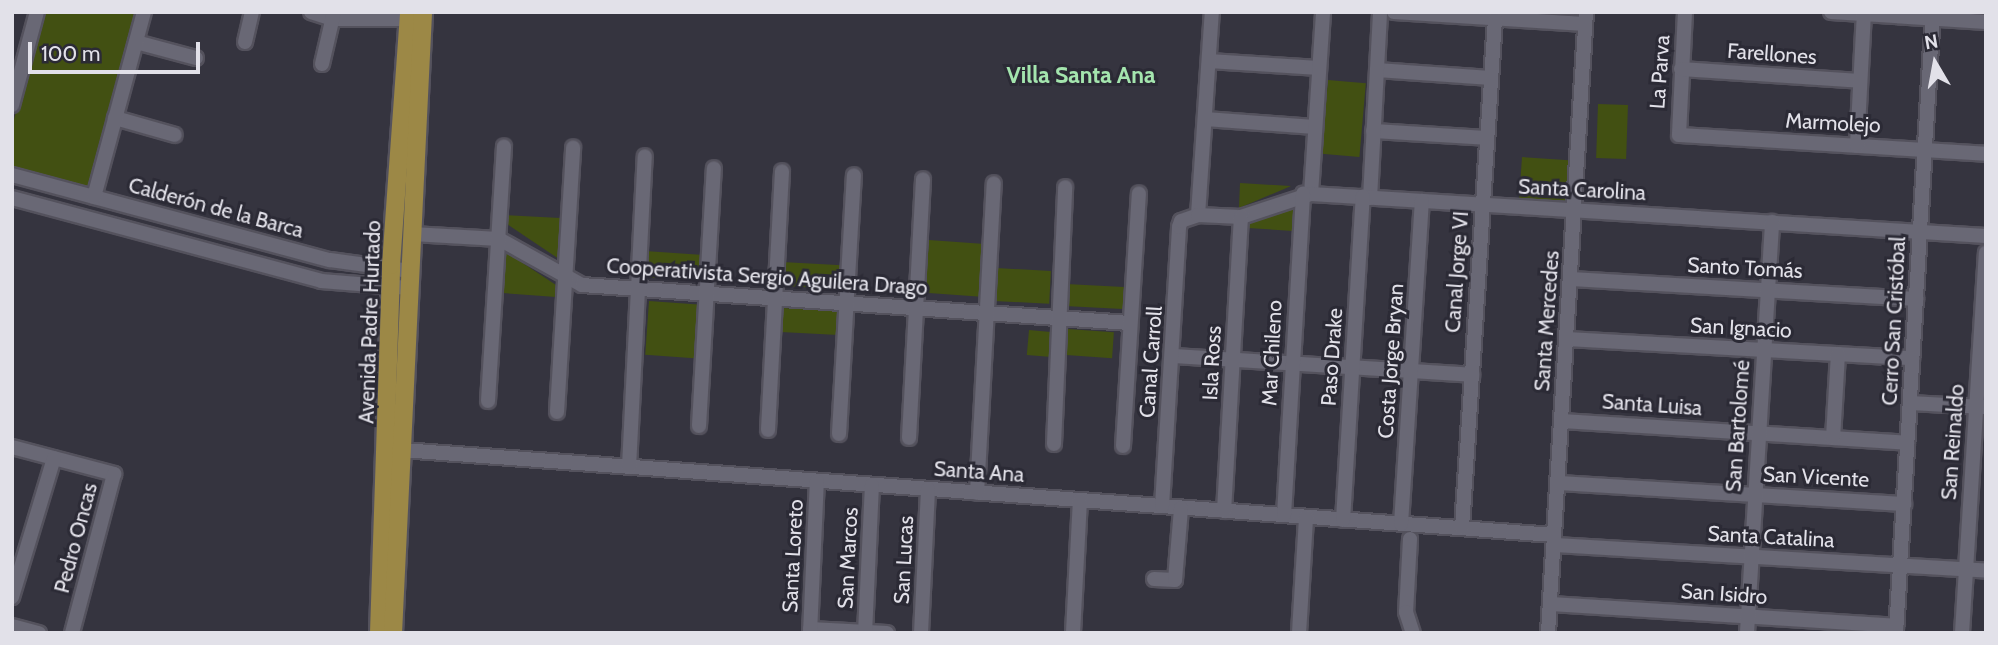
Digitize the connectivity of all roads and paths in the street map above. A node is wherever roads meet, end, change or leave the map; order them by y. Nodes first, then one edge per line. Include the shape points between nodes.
1 (37, 12) edge
2 (144, 12) edge
3 (252, 12) edge
4 (311, 12) edge
5 (1212, 12) edge
6 (1323, 12) edge
7 (1380, 12) edge
8 (1394, 12) edge
9 (1685, 12) edge
10 (1831, 12) edge
11 (1864, 14) junction
12 (333, 15) edge
13 (1933, 15) edge
14 (416, 16) edge
15 (1586, 18) edge
16 (1494, 19) junction
17 (1986, 22) edge
18 (245, 41) dead end
19 (136, 42) junction
20 (196, 58) dead end
21 (1209, 61) junction
22 (322, 65) dead end
23 (1319, 68) junction
24 (1681, 69) junction
25 (1377, 70) junction
26 (1491, 78) junction
27 (1860, 81) junction
28 (14, 88) edge
29 (12, 105) edge
30 (115, 118) junction
31 (1205, 119) junction
32 (1315, 127) junction
33 (1373, 131) junction
34 (1678, 134) joint
35 (175, 135) dead end
36 (1487, 138) junction
37 (1857, 146) junction
38 (504, 147) dead end
39 (573, 147) dead end
40 (1925, 150) junction
41 (1986, 154) edge
42 (645, 156) dead end
43 (714, 168) dead end
44 (782, 172) dead end
45 (12, 175) edge
46 (854, 175) dead end
47 (923, 179) dead end
48 (994, 183) dead end
49 (1065, 187) dead end
50 (1139, 194) dead end
51 (1307, 194) junction
52 (94, 197) junction
53 (1366, 197) junction
54 (12, 198) edge
55 (1423, 201) junction
56 (1482, 205) junction
57 (1575, 210) junction
58 (1198, 215) junction
59 (1241, 217) junction
60 (1181, 220) joint
61 (1772, 222) junction
62 (1920, 232) junction
63 (412, 234) junction
64 (1986, 236) edge
65 (499, 239) junction
66 (1986, 253) edge
67 (314, 256) junction
68 (391, 265) junction
69 (310, 279) junction
70 (565, 279) junction
71 (1571, 279) junction
72 (410, 280) junction
73 (391, 287) junction
74 (638, 289) junction
75 (1768, 290) junction
76 (707, 294) junction
77 (775, 299) junction
78 (1916, 299) junction
79 (846, 304) junction
80 (916, 308) junction
81 (987, 313) junction
82 (1059, 318) junction
83 (1130, 323) junction
84 (1567, 339) junction
85 (1764, 350) junction
86 (1838, 354) junction
87 (1173, 356) junction
88 (1912, 358) junction
89 (1233, 359) junction
90 (1293, 363) junction
91 (1353, 367) junction
92 (1411, 371) junction
93 (1472, 375) junction
94 (488, 401) dead end
95 (1910, 403) junction
96 (1981, 406) edge
97 (557, 412) dead end
98 (1562, 421) junction
99 (699, 426) dead end
100 (768, 430) dead end
101 (1759, 433) junction
102 (839, 434) dead end
103 (909, 438) dead end
104 (1833, 438) junction
105 (1907, 443) junction
106 (1054, 444) dead end
107 (1123, 446) dead end
108 (12, 447) edge
109 (402, 450) junction
110 (54, 458) junction
111 (629, 467) junction
112 (817, 481) junction
113 (1558, 482) junction
114 (872, 485) junction
115 (928, 489) junction
116 (977, 493) junction
117 (1755, 495) junction
118 (1080, 500) junction
119 (1904, 504) junction
120 (1162, 506) junction
121 (1181, 508) junction
122 (1224, 511) junction
123 (1284, 515) junction
124 (1306, 517) junction
125 (1343, 520) junction
126 (1401, 524) junction
127 (1462, 528) junction
128 (1410, 539) dead end
129 (1554, 540) junction
130 (1751, 556) junction
131 (1900, 565) junction
132 (1966, 569) junction
133 (1986, 571) edge
134 (1154, 579) dead end
135 (12, 597) edge
136 (1550, 604) junction
137 (1748, 617) junction
138 (12, 626) edge
139 (1896, 630) edge
140 (810, 631) edge
141 (865, 632) edge
142 (39, 633) edge
143 (72, 633) edge
144 (379, 633) edge
145 (393, 633) edge
146 (887, 633) edge
147 (921, 633) edge
148 (1073, 633) edge
149 (1299, 633) edge
150 (1413, 633) edge
151 (1548, 633) edge
152 (1746, 633) edge
153 (1962, 633) edge

1 - 28 street
2 - 19 street
3 - 18 street
4 - 12 street
5 - 21 street
6 - 23 street, Mar Chileno
7 - 25 street, Paso Drake
8 - 16 street
9 - 24 street, La Parva
10 - 11 street
11 - 13 street
11 - 27 street
12 - 14 street
12 - 22 street
13 - 17 street
13 - 40 street, Cerro San Cristóbal
14 - 63 main road, Avenida Padre Hurtado
14 - 68 main road, Avenida Padre Hurtado
15 - 16 street
15 - 57 street, Santa Mercedes
16 - 26 street, Canal Jorge VI
19 - 20 street
19 - 30 street
21 - 23 street
21 - 31 street
23 - 32 street, Mar Chileno
24 - 27 street, Farellones
24 - 34 street, La Parva
25 - 26 street
25 - 33 street, Paso Drake
26 - 36 street, Canal Jorge VI
27 - 37 street
28 - 29 street
30 - 35 street
30 - 52 street
31 - 32 street
31 - 58 street
32 - 51 street, Mar Chileno
33 - 36 street
33 - 53 street, Paso Drake
34 - 37 street, Marmolejo
36 - 56 street, Canal Jorge VI
37 - 40 street, Marmolejo
38 - 65 street
39 - 70 street
40 - 41 street, Marmolejo
40 - 62 street, Cerro San Cristóbal
42 - 74 street
43 - 76 street
44 - 77 street
45 - 52 street, Calderón de la Barca
46 - 79 street
47 - 80 street
48 - 81 street
49 - 82 street
50 - 83 street
51 - 53 street, Santa Carolina
51 - 59 street, Santa Carolina
51 - 90 street, Mar Chileno
52 - 67 street, Calderón de la Barca
53 - 55 street, Santa Carolina
53 - 91 street, Paso Drake
54 - 69 street, Calderón de la Barca
55 - 56 street, Santa Carolina
55 - 92 street, Costa Jorge Bryan
56 - 57 street, Santa Carolina
56 - 93 street, Canal Jorge VI
57 - 61 street, Santa Carolina
57 - 71 street, Santa Mercedes
58 - 59 street, Santa Carolina
58 - 60 street, Santa Carolina
59 - 89 street, Isla Ross
60 - 87 street, Canal Carroll
61 - 62 street, Santa Carolina
61 - 75 street, San Bartolomé
62 - 64 street, Santa Carolina
62 - 78 street, Cerro San Cristóbal
63 - 65 street, Cooperativista Sergio Aguilera Drago
63 - 72 main road, Avenida Padre Hurtado
65 - 70 street, Cooperativista Sergio Aguilera Drago
65 - 94 street
66 - 96 street, San Reinaldo
67 - 68 street, Calderón de la Barca
67 - 69 street via 306,268
68 - 72 street, Calderón de la Barca
68 - 73 main road, Avenida Padre Hurtado
69 - 73 street, Calderón de la Barca
70 - 74 street, Cooperativista Sergio Aguilera Drago
70 - 97 street
71 - 75 street, Santo Tomás
71 - 84 street, Santa Mercedes
72 - 73 street, Calderón de la Barca
72 - 109 main road, Avenida Padre Hurtado
73 - 144 main road, Avenida Padre Hurtado
74 - 76 street, Cooperativista Sergio Aguilera Drago
74 - 111 street
75 - 78 street, Santo Tomás
75 - 85 street, San Bartolomé
76 - 77 street, Cooperativista Sergio Aguilera Drago
76 - 99 street
77 - 79 street, Cooperativista Sergio Aguilera Drago
77 - 100 street
78 - 88 street, Cerro San Cristóbal
79 - 80 street, Cooperativista Sergio Aguilera Drago
79 - 102 street
80 - 81 street, Cooperativista Sergio Aguilera Drago
80 - 103 street
81 - 82 street, Cooperativista Sergio Aguilera Drago
81 - 116 street
82 - 83 street, Cooperativista Sergio Aguilera Drago
82 - 106 street
83 - 107 street
84 - 85 street, San Ignacio
84 - 98 street, Santa Mercedes
85 - 86 street, San Ignacio
85 - 101 street, San Bartolomé
86 - 88 street, San Ignacio
86 - 104 street
87 - 89 street
87 - 120 street, Canal Carroll
88 - 95 street, Cerro San Cristóbal
89 - 90 street
89 - 122 street, Isla Ross
90 - 91 street
90 - 123 street, Mar Chileno
91 - 92 street
91 - 125 street, Paso Drake
92 - 93 street
92 - 126 street, Costa Jorge Bryan
93 - 127 street, Canal Jorge VI
95 - 96 street
95 - 105 street, Cerro San Cristóbal
96 - 132 street, San Reinaldo
98 - 101 street, Santa Luisa
98 - 113 street, Santa Mercedes
101 - 104 street, Santa Luisa
101 - 117 street, San Bartolomé
104 - 105 street, Santa Luisa
105 - 119 street, Cerro San Cristóbal
108 - 110 street, Pedro Oncas
109 - 111 street, Santa Ana
109 - 145 main road, Avenida Padre Hurtado
110 - 135 street
110 - 143 street, Pedro Oncas via 114,474
111 - 112 street, Santa Ana
112 - 114 street, Santa Ana
112 - 140 street, Santa Loreto
113 - 117 street, San Vicente
113 - 129 street, Santa Mercedes
114 - 115 street, Santa Ana
114 - 141 street, San Marcos
115 - 116 street, Santa Ana
115 - 147 street, San Lucas
116 - 118 street, Santa Ana
117 - 119 street, San Vicente
117 - 130 street, San Bartolomé
118 - 120 street, Santa Ana
118 - 148 street
119 - 131 street, Cerro San Cristóbal
120 - 121 street, Santa Ana
121 - 122 street, Santa Ana
121 - 134 street via 1175,580
122 - 123 street, Santa Ana
123 - 124 street, Santa Ana
124 - 125 street, Santa Ana
124 - 149 street
125 - 126 street, Santa Ana
126 - 127 street, Santa Ana
127 - 129 street, Santa Ana
128 - 150 street via 1406,612
129 - 130 street, Santa Catalina
129 - 136 street, Santa Mercedes
130 - 131 street, Santa Catalina
130 - 137 street, San Bartolomé
131 - 132 street, Santa Catalina
131 - 139 street, Cerro San Cristóbal
132 - 133 street, Santa Catalina
132 - 153 street, San Reinaldo
136 - 137 street, San Isidro
136 - 151 street, Santa Mercedes
137 - 139 street, San Isidro
137 - 152 street, San Bartolomé
138 - 142 street
140 - 141 street
141 - 146 street

